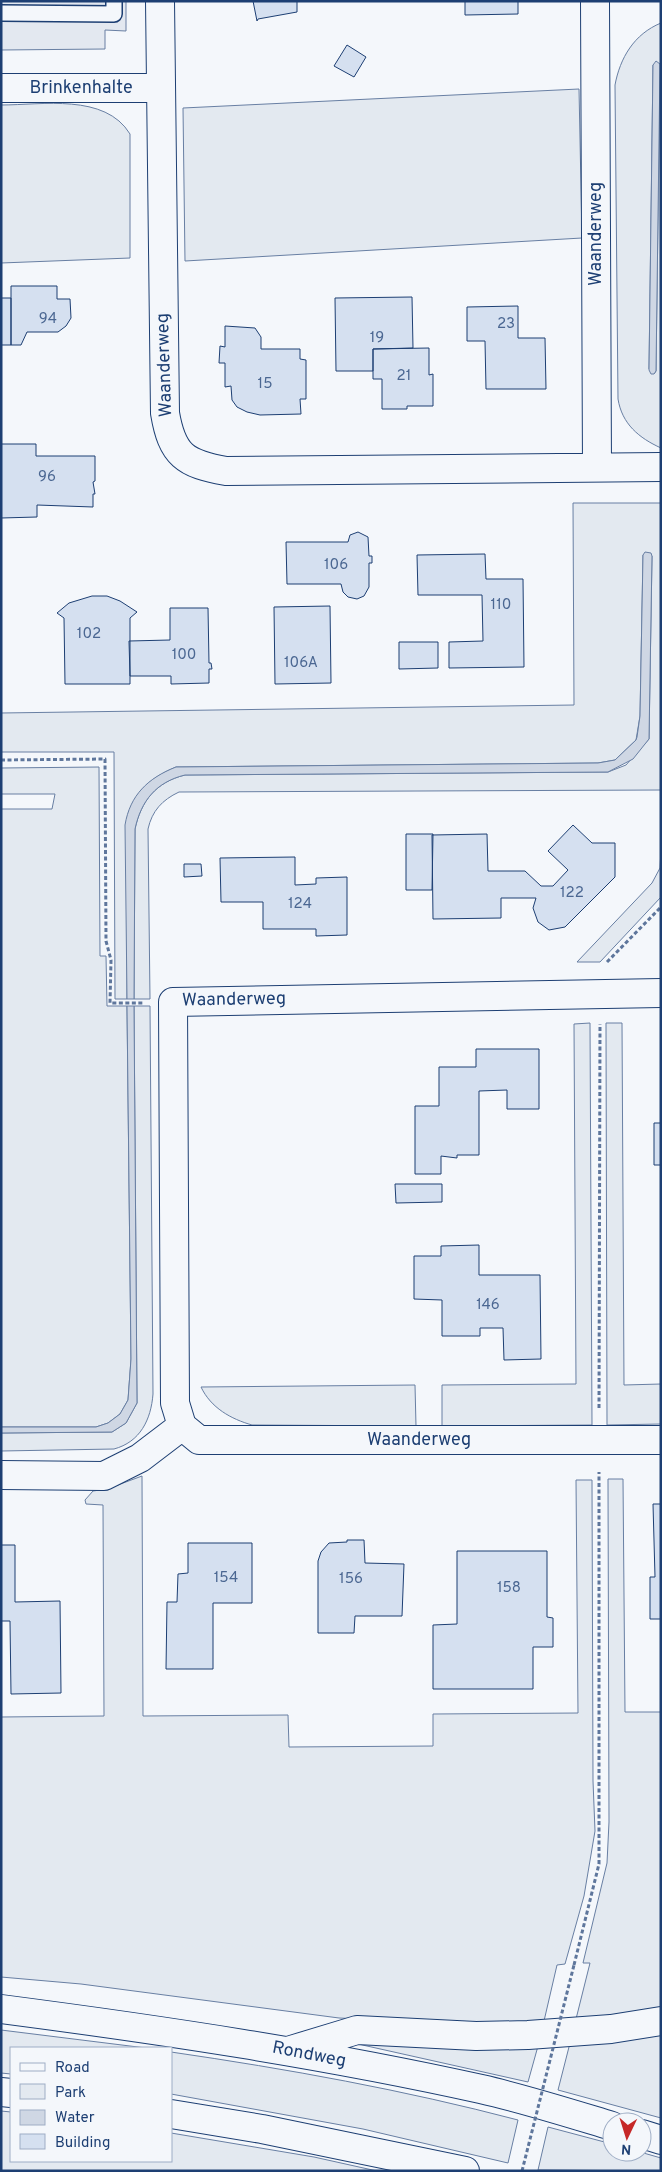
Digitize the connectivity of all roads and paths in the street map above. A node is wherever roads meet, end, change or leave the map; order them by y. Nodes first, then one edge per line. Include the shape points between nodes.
1 (114, 1) edge
2 (160, 1) edge
3 (595, 1) edge
4 (1, 13) edge
5 (1, 88) edge
6 (160, 88) junction
7 (597, 466) junction
8 (661, 467) edge
9 (1, 760) edge
10 (661, 993) edge
11 (150, 1003) dead end
12 (182, 1426) junction
13 (661, 1440) edge
14 (1, 1475) edge
15 (574, 1964) dead end
16 (1, 2009) edge
17 (661, 2020) edge
18 (290, 2050) junction
19 (172, 2114) edge
20 (602, 2123) edge
21 (465, 2171) edge
22 (522, 2171) edge

1 - 4 lane via 114,14
2 - 6 street, Waanderweg
3 - 7 street, Waanderweg
5 - 6 street, Brinkenhalte
6 - 7 street, Waanderweg via 165,413 169,438 183,456 200,467 226,471
7 - 8 street, Waanderweg
9 - 11 path via 105,759 106,941 111,960 110,1003
10 - 12 street, Waanderweg via 173,1002 175,1403
12 - 13 street, Waanderweg via 199,1440
12 - 14 street via 140,1458 104,1476
15 - 22 path, bridge
16 - 18 street, Rondweg
17 - 18 street via 528,2035 476,2036 357,2030
18 - 20 street, Rondweg via 483,2090
19 - 21 street via 262,2129

